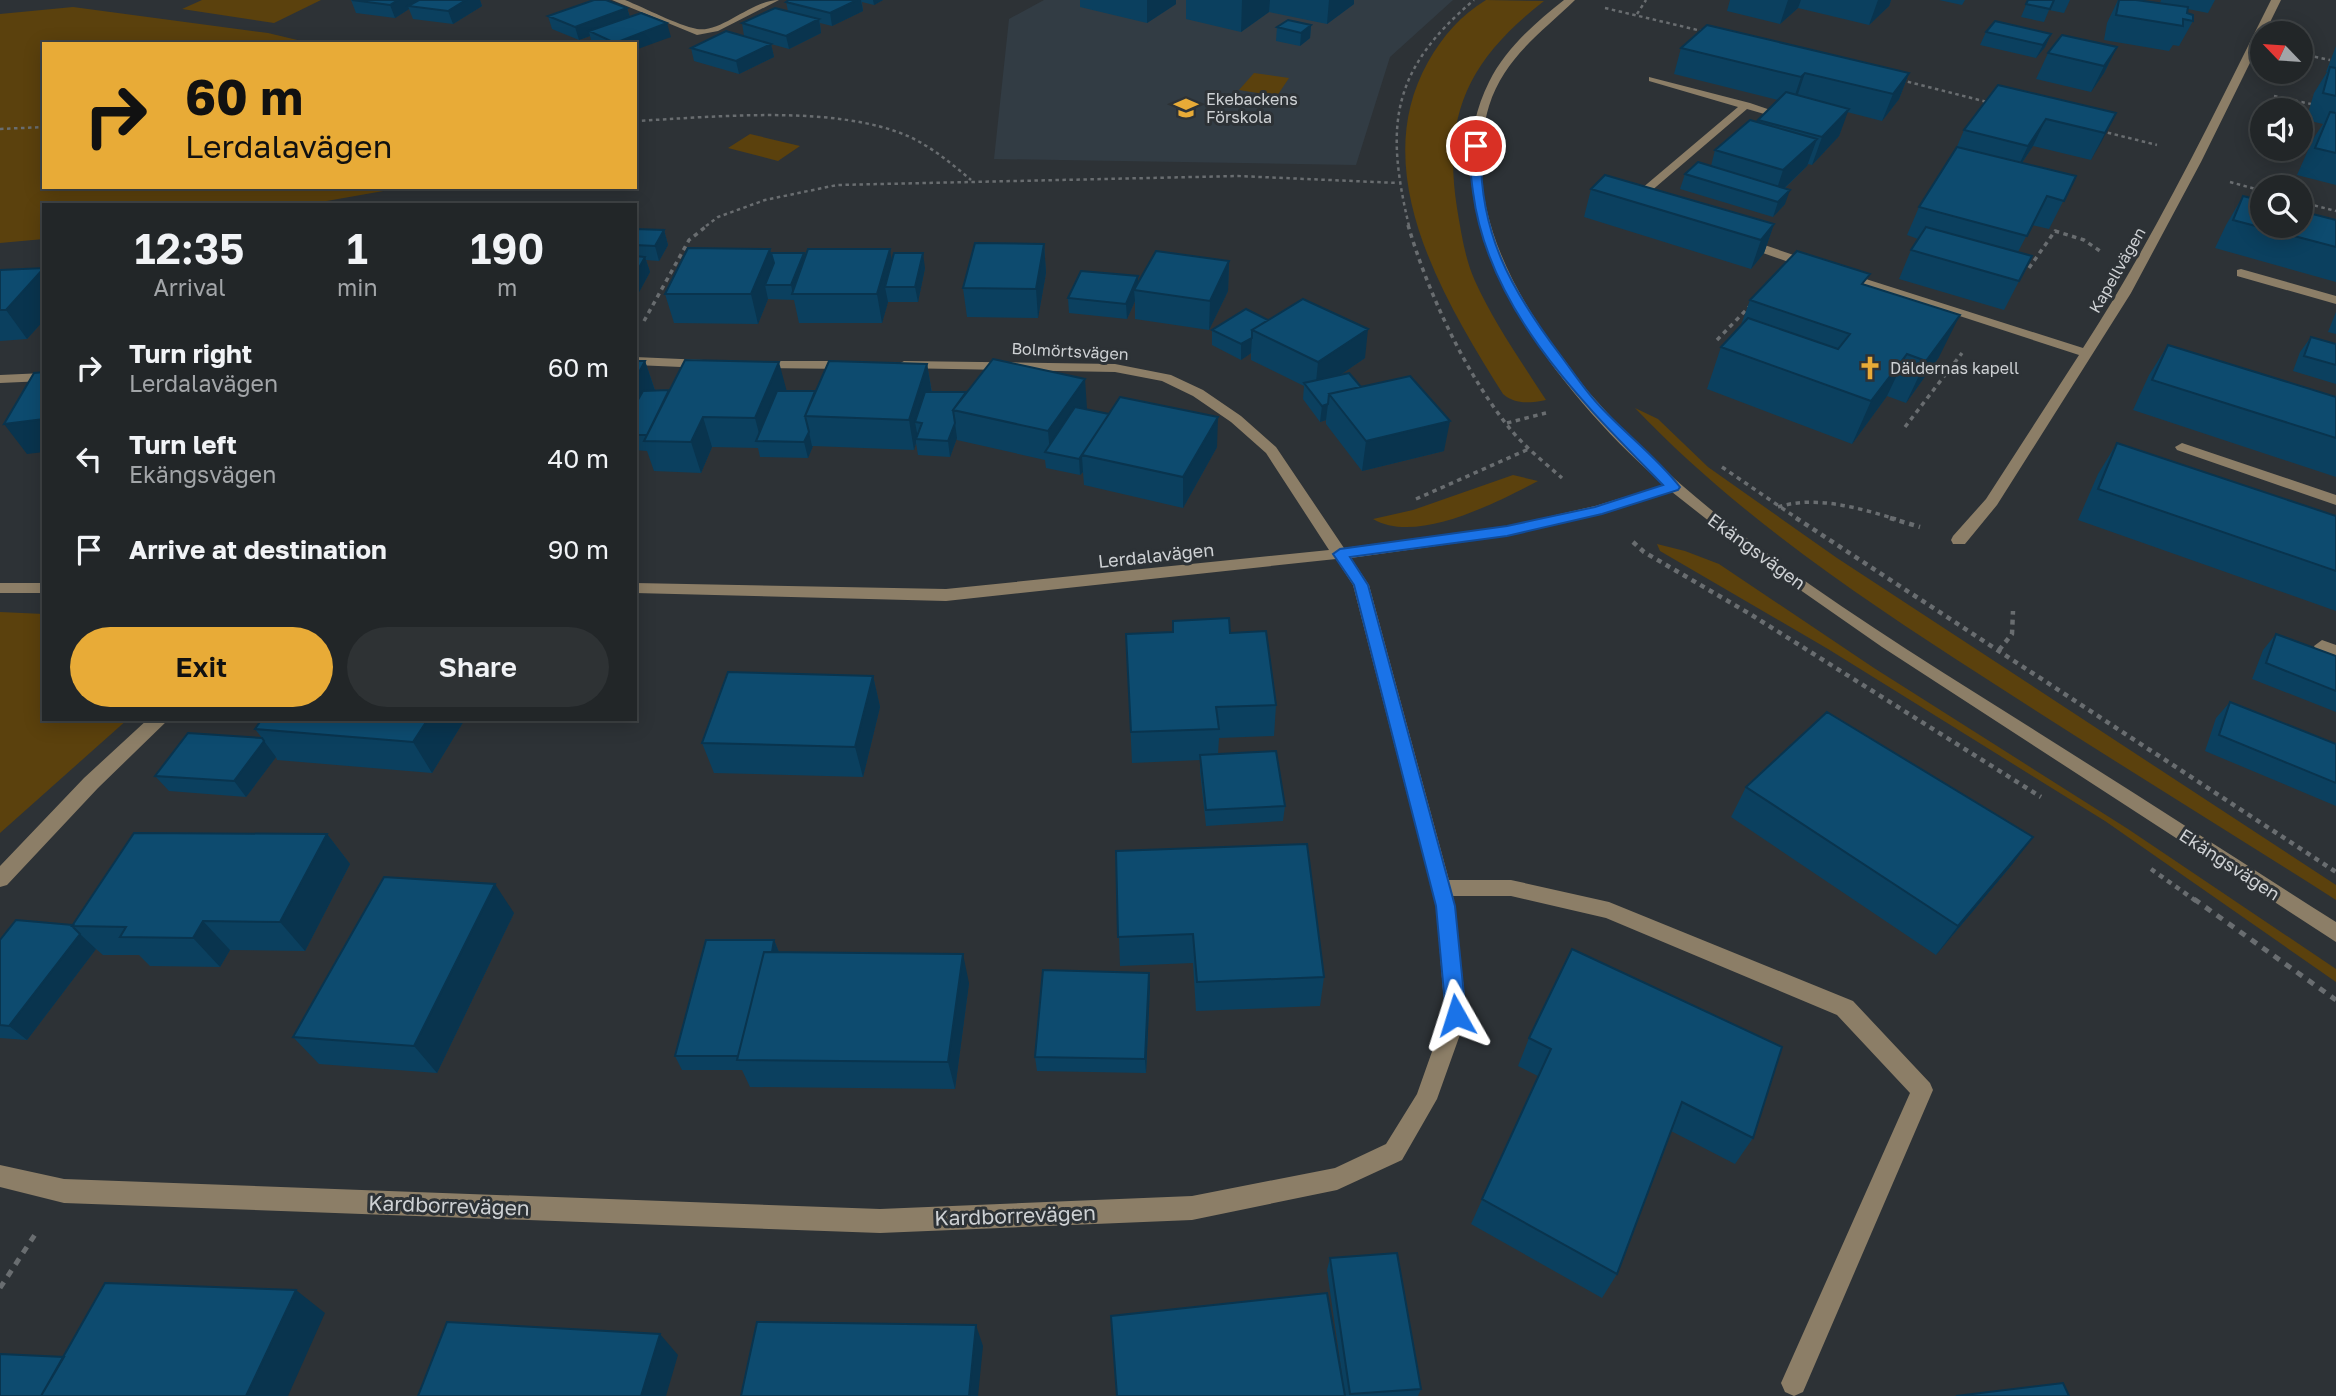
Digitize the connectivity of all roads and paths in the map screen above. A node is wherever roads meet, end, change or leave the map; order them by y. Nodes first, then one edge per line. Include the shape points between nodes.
1 (617, 0) edge
2 (774, 0) edge
3 (1570, 0) edge
4 (1646, 0) edge
5 (2276, 0) edge
6 (1597, 6) dead end
7 (1637, 14) junction
8 (1714, 34) edge
9 (2314, 57) edge
10 (2330, 60) dead end
11 (1653, 79) dead end
12 (1898, 80) edge
13 (1991, 103) edge
14 (1745, 105) junction
15 (1798, 120) edge
16 (637, 121) edge
17 (42, 127) edge
18 (0, 129) edge
19 (2097, 130) edge
20 (2195, 162) junction
21 (971, 181) junction
22 (1398, 183) dead end
23 (2250, 188) edge
24 (2313, 205) edge
25 (1644, 207) edge
26 (2336, 211) edge
27 (1730, 237) edge
28 (2141, 263) junction
29 (2029, 268) edge
30 (2241, 273) dead end
31 (2336, 300) edge
32 (1750, 306) dead end
33 (1986, 321) junction
34 (637, 323) edge
35 (1717, 341) dead end
36 (2085, 353) junction
37 (637, 361) edge
38 (862, 365) edge
39 (888, 365) edge
40 (42, 377) edge
41 (0, 379) edge
42 (1553, 410) dead end
43 (1506, 424) dead end
44 (1905, 427) dead end
45 (2182, 447) dead end
46 (1713, 460) dead end
47 (1673, 487) junction
48 (2336, 500) edge
49 (1778, 507) junction
50 (1959, 540) joint
51 (1340, 554) junction
52 (0, 588) edge
53 (42, 588) edge
54 (637, 588) edge
55 (2013, 611) dead end
56 (1999, 649) junction
57 (158, 721) edge
58 (4, 870) edge
59 (2336, 872) edge
60 (1441, 888) junction
61 (2336, 933) edge
62 (0, 1175) edge
63 (64, 1191) junction
64 (0, 1288) edge
65 (1794, 1383) dead end

1 - 2 street via 697,32 715,29
3 - 47 street, Ekängsvägen via 1511,52 1493,81 1477,124 1475,169 1483,224 1502,276 1537,332 1591,404
4 - 7 path
5 - 20 street, Kapellvägen
6 - 7 path
7 - 8 path
9 - 10 path
11 - 14 street
12 - 13 path
14 - 15 street
14 - 25 street via 1632,202
16 - 21 path via 857,123 900,133 939,154
17 - 18 path
19 - 20 path via 2174,149
20 - 23 path
20 - 28 street, Kapellvägen
21 - 22 path via 1238,176
21 - 34 path via 838,185 765,200 718,217 689,240 646,320
24 - 26 path
27 - 33 street
28 - 29 path via 2104,253 2084,240 2055,231
28 - 36 street, Kapellvägen
30 - 31 street
32 - 35 path
33 - 36 street
33 - 44 path
36 - 50 street, Kapellvägen via 1992,502
37 - 38 street
39 - 51 street, Bolmörtsvägen via 1115,368 1166,378 1236,419 1270,450
40 - 41 street
42 - 43 path
45 - 48 street
46 - 49 path
47 - 51 street, Lerdalavägen via 1507,531
47 - 61 street, Ekängsvägen via 1879,638
49 - 50 path via 1788,502 1817,503 1874,513
49 - 56 path
51 - 54 street, Lerdalavägen via 946,595
51 - 60 street, Kardborrevägen via 1361,585
52 - 53 street
55 - 56 path via 2012,634
56 - 59 path
57 - 58 street
60 - 63 street, Kardborrevägen via 1456,1015 1426,1099 1394,1152 1338,1179 1192,1208 880,1221
60 - 65 street via 1511,888 1609,910 1832,1002 1844,1008 1922,1090
62 - 63 street, Kardborrevägen
63 - 64 path

